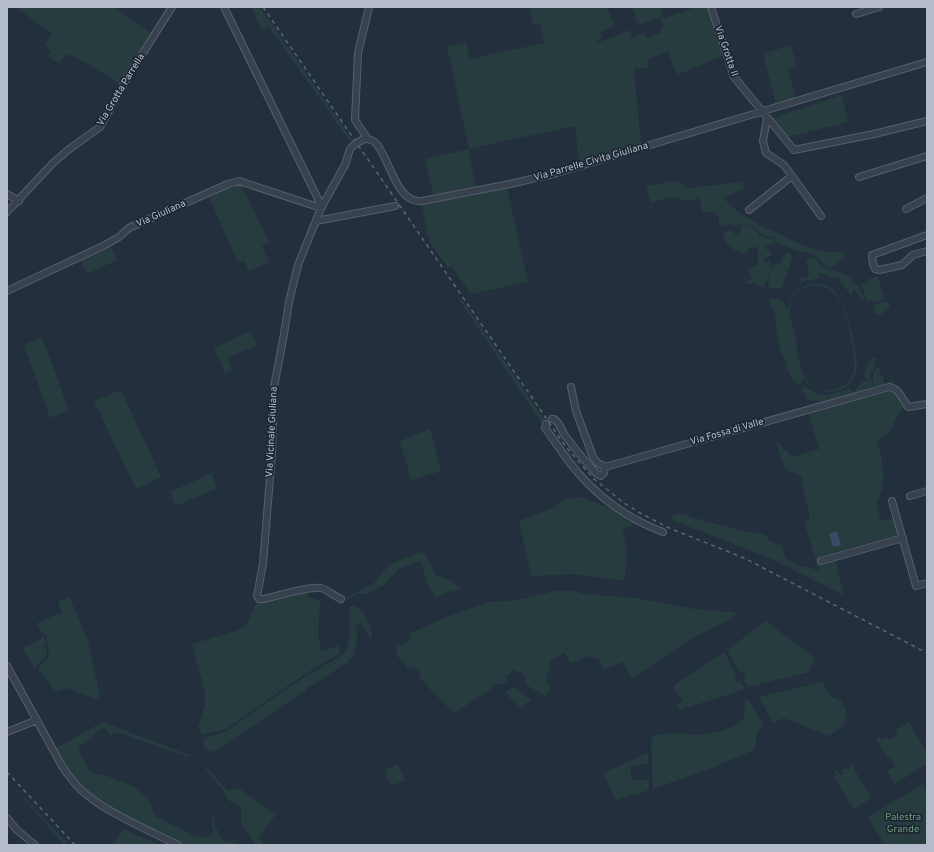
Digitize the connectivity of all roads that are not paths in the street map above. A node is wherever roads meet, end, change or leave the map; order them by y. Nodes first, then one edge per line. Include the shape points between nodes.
1 (172, 7) edge
2 (224, 7) edge
3 (369, 7) edge
4 (711, 7) edge
5 (879, 7) edge
6 (856, 14) dead end
7 (927, 62) edge
8 (761, 112) junction
9 (767, 118) junction
10 (927, 121) edge
11 (365, 139) junction
12 (927, 156) edge
13 (792, 176) junction
14 (859, 177) dead end
15 (7, 194) edge
16 (927, 198) edge
17 (19, 201) junction
18 (395, 206) dead end
19 (322, 208) junction
20 (906, 209) dead end
21 (749, 210) dead end
22 (7, 212) edge
23 (822, 216) dead end
24 (316, 221) junction
25 (927, 235) edge
26 (927, 251) edge
27 (7, 291) edge
28 (571, 387) dead end
29 (927, 404) edge
30 (552, 419) dead end
31 (546, 424) dead end
32 (606, 467) junction
33 (927, 491) edge
34 (910, 496) dead end
35 (892, 501) dead end
36 (663, 532) dead end
37 (903, 538) junction
38 (821, 561) dead end
39 (927, 583) edge
40 (341, 599) dead end
41 (7, 666) edge
42 (37, 720) junction
43 (7, 732) edge
44 (7, 818) edge
45 (35, 845) edge
46 (178, 845) edge

1 - 17 street, Via Grotta Parrella via 100,127 53,163
2 - 19 street
3 - 11 street, Via Parrelle Civita Giuliana via 358,53 355,120
4 - 8 street, Via Grotta II via 734,77
5 - 6 street
7 - 8 street, Via Parrelle Civita Giuliana
8 - 9 street, Via Grotta II
8 - 11 street, Via Parrelle Civita Giuliana via 532,179 418,202 407,198 390,172 380,146 375,141
9 - 10 street, Via Grotta II via 794,150
9 - 13 street via 763,141 766,153 784,165
11 - 19 street, bridge via 350,149 345,165
12 - 14 street
13 - 21 street
13 - 23 street
15 - 17 street
16 - 20 street
17 - 22 street, Via Grotta Parrella
18 - 24 street
19 - 24 street, Via Vicinale Giuliana
19 - 27 street, Via Giuliana via 239,181 129,228 105,245
24 - 40 street, Via Vicinale Giuliana via 295,276 275,377 263,564 257,596 264,599 319,588
25 - 26 street via 872,255 871,258 875,269 879,270 902,265 913,255
28 - 32 street via 576,411 594,457 598,463
29 - 32 street, Via Fossa di Valle via 908,407 898,391 889,387
30 - 32 street via 556,420 562,432 597,474 601,476
31 - 36 street via 545,428 579,474 601,496 632,519
33 - 34 street
35 - 37 street
37 - 38 street
37 - 39 street via 916,586
41 - 42 street
42 - 43 street
42 - 46 street via 62,766 83,791 103,806
44 - 45 street

